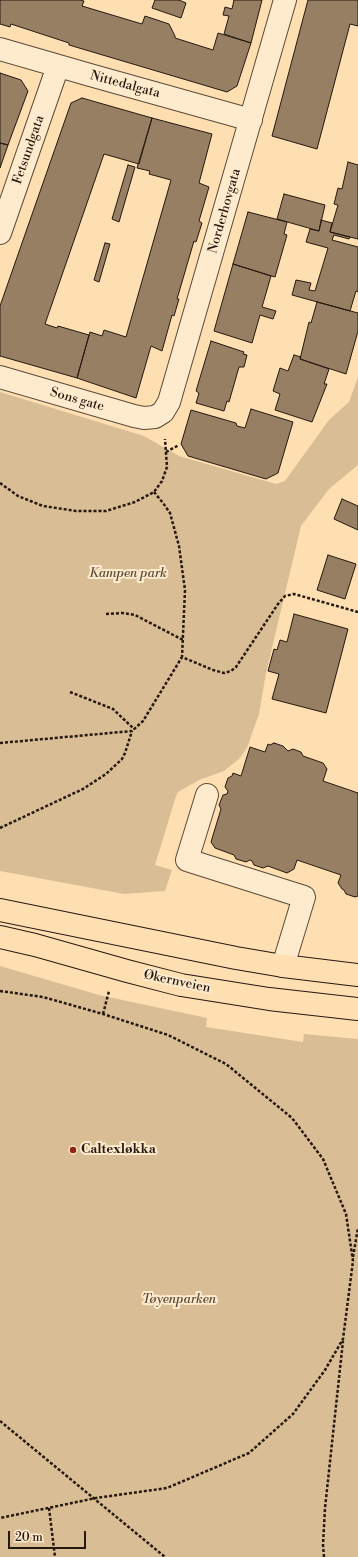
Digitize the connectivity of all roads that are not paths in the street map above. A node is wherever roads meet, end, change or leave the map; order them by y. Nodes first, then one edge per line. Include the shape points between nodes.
1 (285, 0) edge
2 (0, 48) edge
3 (58, 66) junction
4 (251, 120) junction
5 (0, 233) edge
6 (0, 377) edge
7 (155, 417) joint
8 (207, 795) dead end
9 (0, 910) edge
10 (0, 937) edge
11 (283, 966) junction
12 (358, 975) edge
13 (358, 1009) edge

1 - 4 street, Norderhovgata
2 - 3 street, Nittedalgata
3 - 4 street, Nittedalgata
3 - 5 street, Fetsundgata
4 - 7 street, Norderhovgata via 169,402 163,412
6 - 7 street, Sons gate via 134,416
8 - 11 street via 187,860 304,897
9 - 11 main road
10 - 13 main road, Økernveien via 182,984 268,1000
11 - 12 main road

